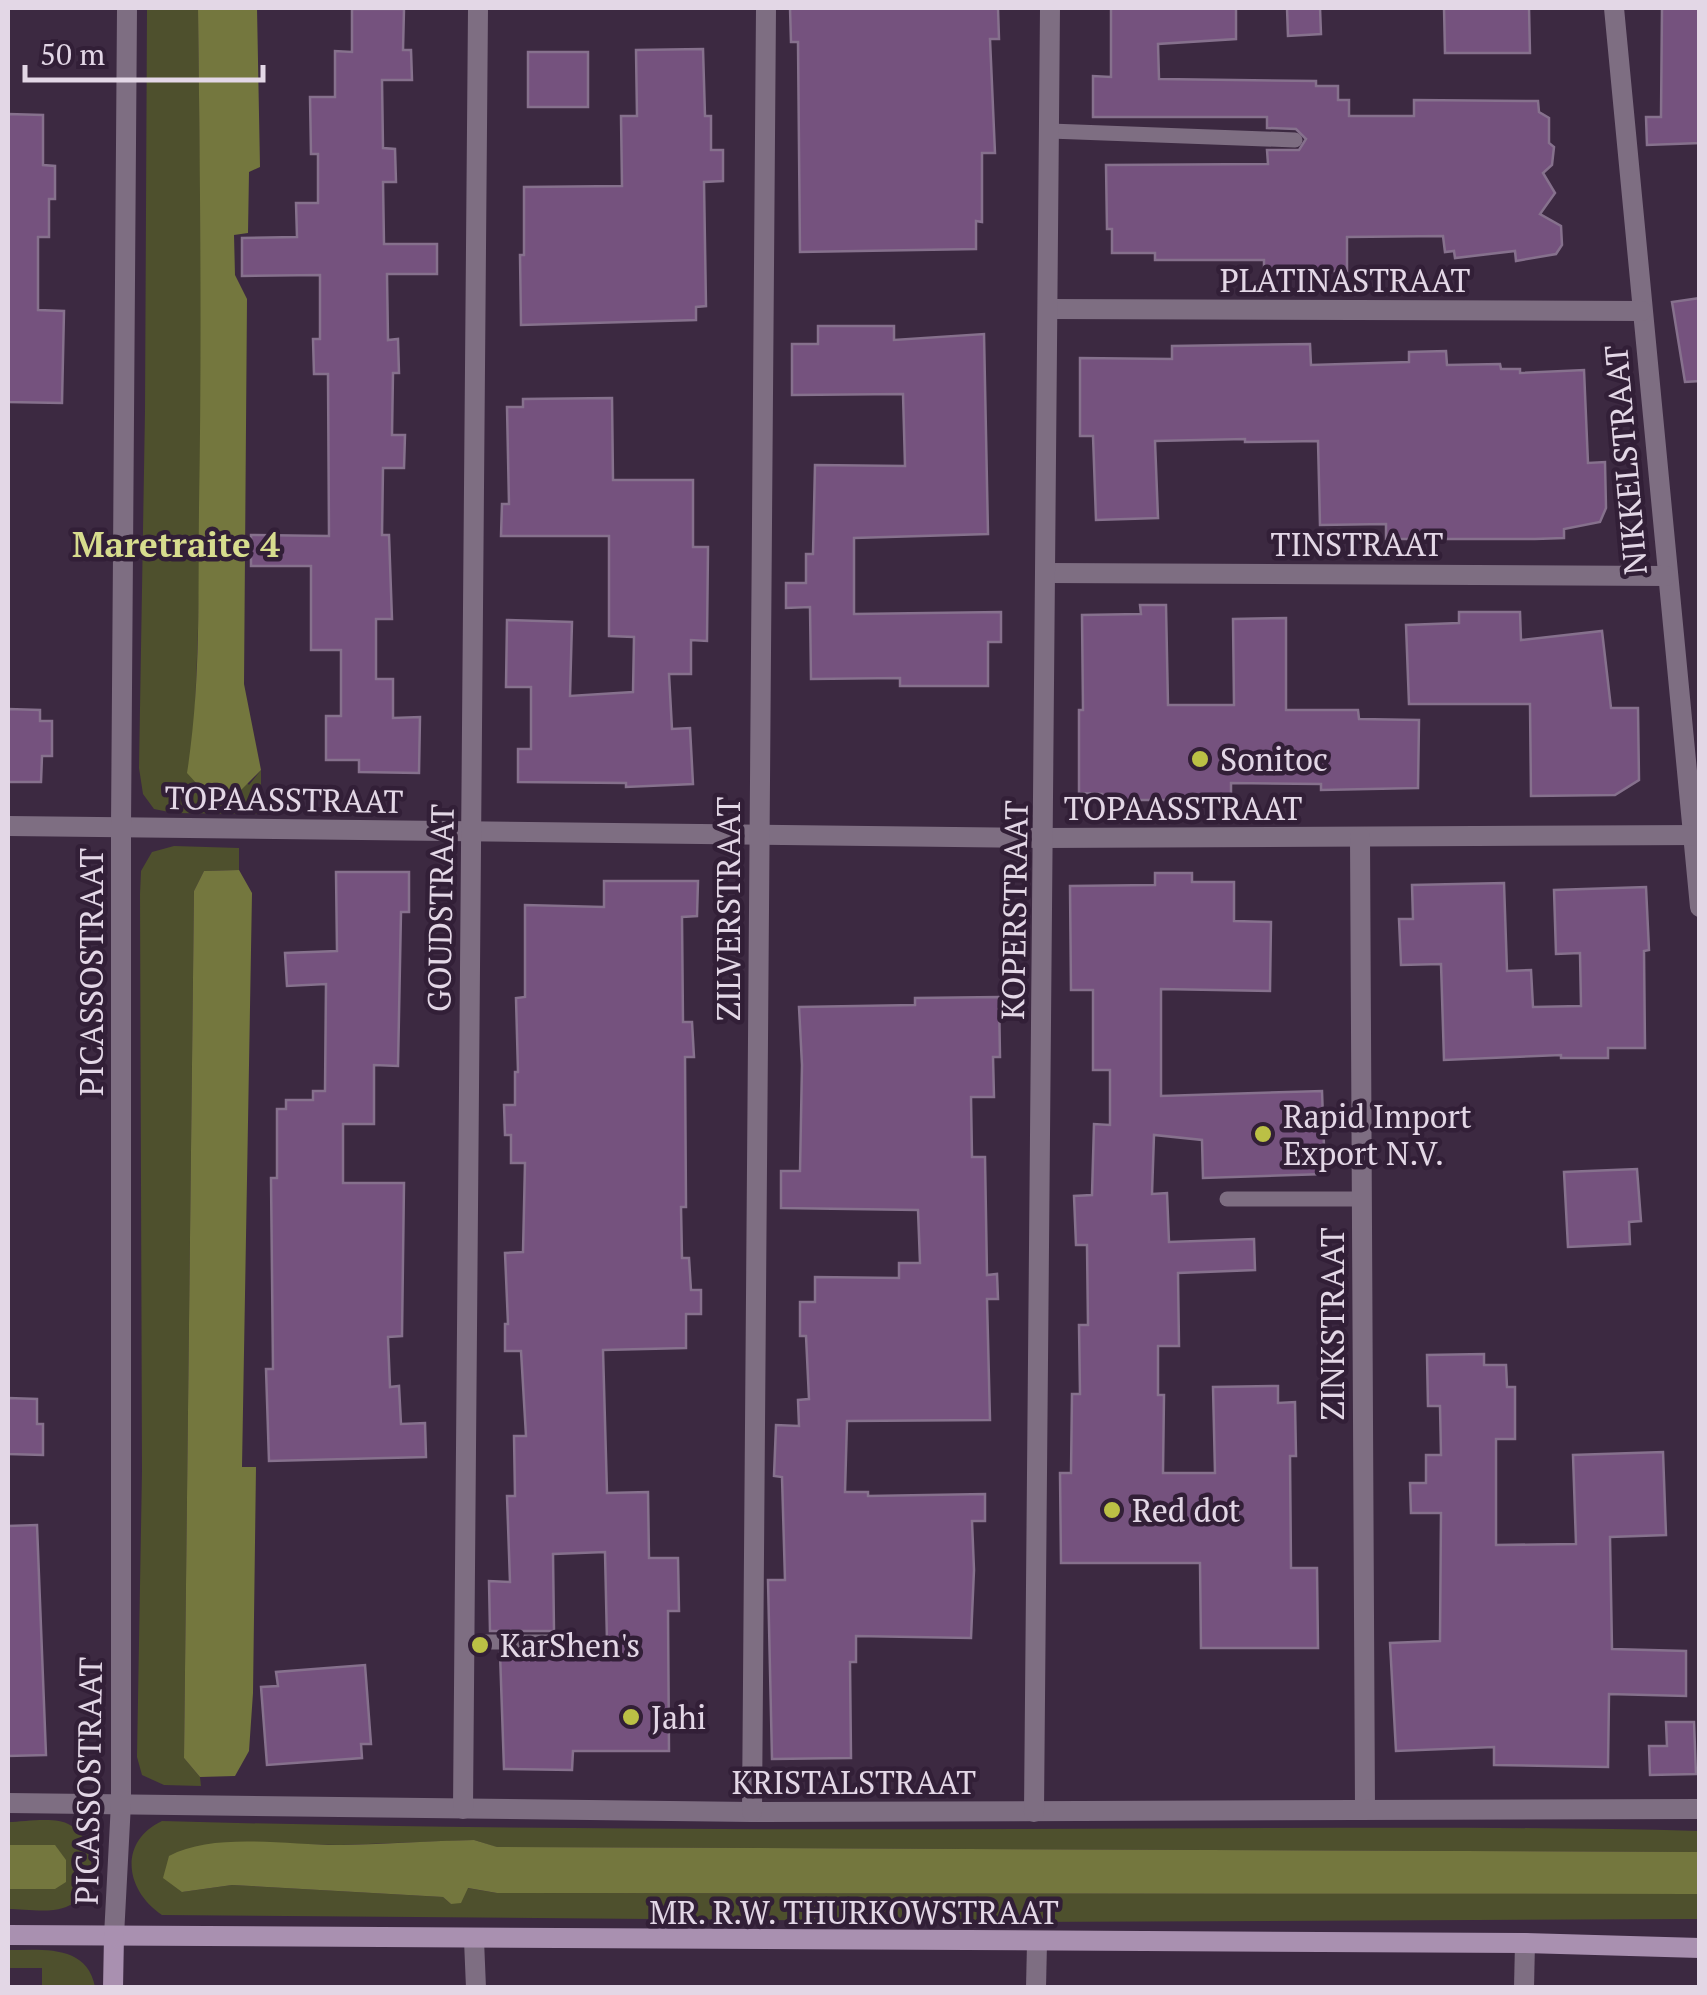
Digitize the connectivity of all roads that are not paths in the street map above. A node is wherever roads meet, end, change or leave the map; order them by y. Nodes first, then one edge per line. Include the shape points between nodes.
1 (127, 8) edge
2 (478, 8) edge
3 (766, 8) edge
4 (1050, 8) edge
5 (1614, 8) edge
6 (1050, 132) junction
7 (1295, 140) dead end
8 (1048, 309) junction
9 (1642, 312) junction
10 (1047, 573) junction
11 (1666, 576) junction
12 (8, 826) edge
13 (121, 826) junction
14 (471, 832) junction
15 (758, 835) junction
16 (1697, 836) edge
17 (1360, 837) junction
18 (1044, 838) junction
19 (1700, 907) edge
20 (1361, 1199) junction
21 (1227, 1200) dead end
22 (464, 1642) junction
23 (571, 1642) dead end
24 (8, 1802) edge
25 (121, 1802) junction
26 (463, 1809) junction
27 (1700, 1809) edge
28 (1365, 1810) junction
29 (752, 1812) junction
30 (1034, 1812) junction
31 (8, 1935) edge
32 (114, 1936) junction
33 (474, 1940) junction
34 (1037, 1943) junction
35 (1525, 1943) junction
36 (1700, 1948) edge
37 (114, 1988) edge
38 (476, 1988) edge
39 (1036, 1988) edge
40 (1524, 1988) edge

1 - 13 street, PICASSOSTRAAT
2 - 14 street, GOUDSTRAAT
3 - 15 street, ZILVERSTRAAT
4 - 6 street, KOPERSTRAAT
5 - 9 street, NIKKELSTRAAT
6 - 7 lane
6 - 8 street, KOPERSTRAAT
8 - 9 street, PLATINASTRAAT
8 - 10 street, KOPERSTRAAT
9 - 11 street, NIKKELSTRAAT
10 - 11 street, TINSTRAAT
10 - 18 street, KOPERSTRAAT
11 - 16 street, NIKKELSTRAAT
12 - 13 street, TOPAASSTRAAT
13 - 14 street, TOPAASSTRAAT
13 - 25 street, PICASSOSTRAAT
14 - 15 street, TOPAASSTRAAT
14 - 22 street, GOUDSTRAAT
15 - 18 street, TOPAASSTRAAT
15 - 29 street, ZILVERSTRAAT
16 - 17 street, TOPAASSTRAAT
16 - 19 street, NIKKELSTRAAT
17 - 18 street, TOPAASSTRAAT
17 - 20 street, ZINKSTRAAT
18 - 30 street, KOPERSTRAAT
20 - 21 lane
20 - 28 street, ZINKSTRAAT
22 - 23 lane
22 - 26 street, GOUDSTRAAT
24 - 25 street, KRISTALSTRAAT
25 - 26 street, KRISTALSTRAAT
25 - 32 street, PICASSOSTRAAT
26 - 29 street, KRISTALSTRAAT
27 - 28 street, KRISTALSTRAAT
28 - 30 street, KRISTALSTRAAT
29 - 30 street, KRISTALSTRAAT
31 - 32 street, MR. R.W. THURKOWSTRAAT
32 - 33 street, MR. R.W. THURKOWSTRAAT
32 - 37 street
33 - 34 street, MR. R.W. THURKOWSTRAAT
33 - 38 street
34 - 35 street, MR. R.W. THURKOWSTRAAT
34 - 39 street
35 - 36 street, MR. R.W. THURKOWSTRAAT
35 - 40 street

